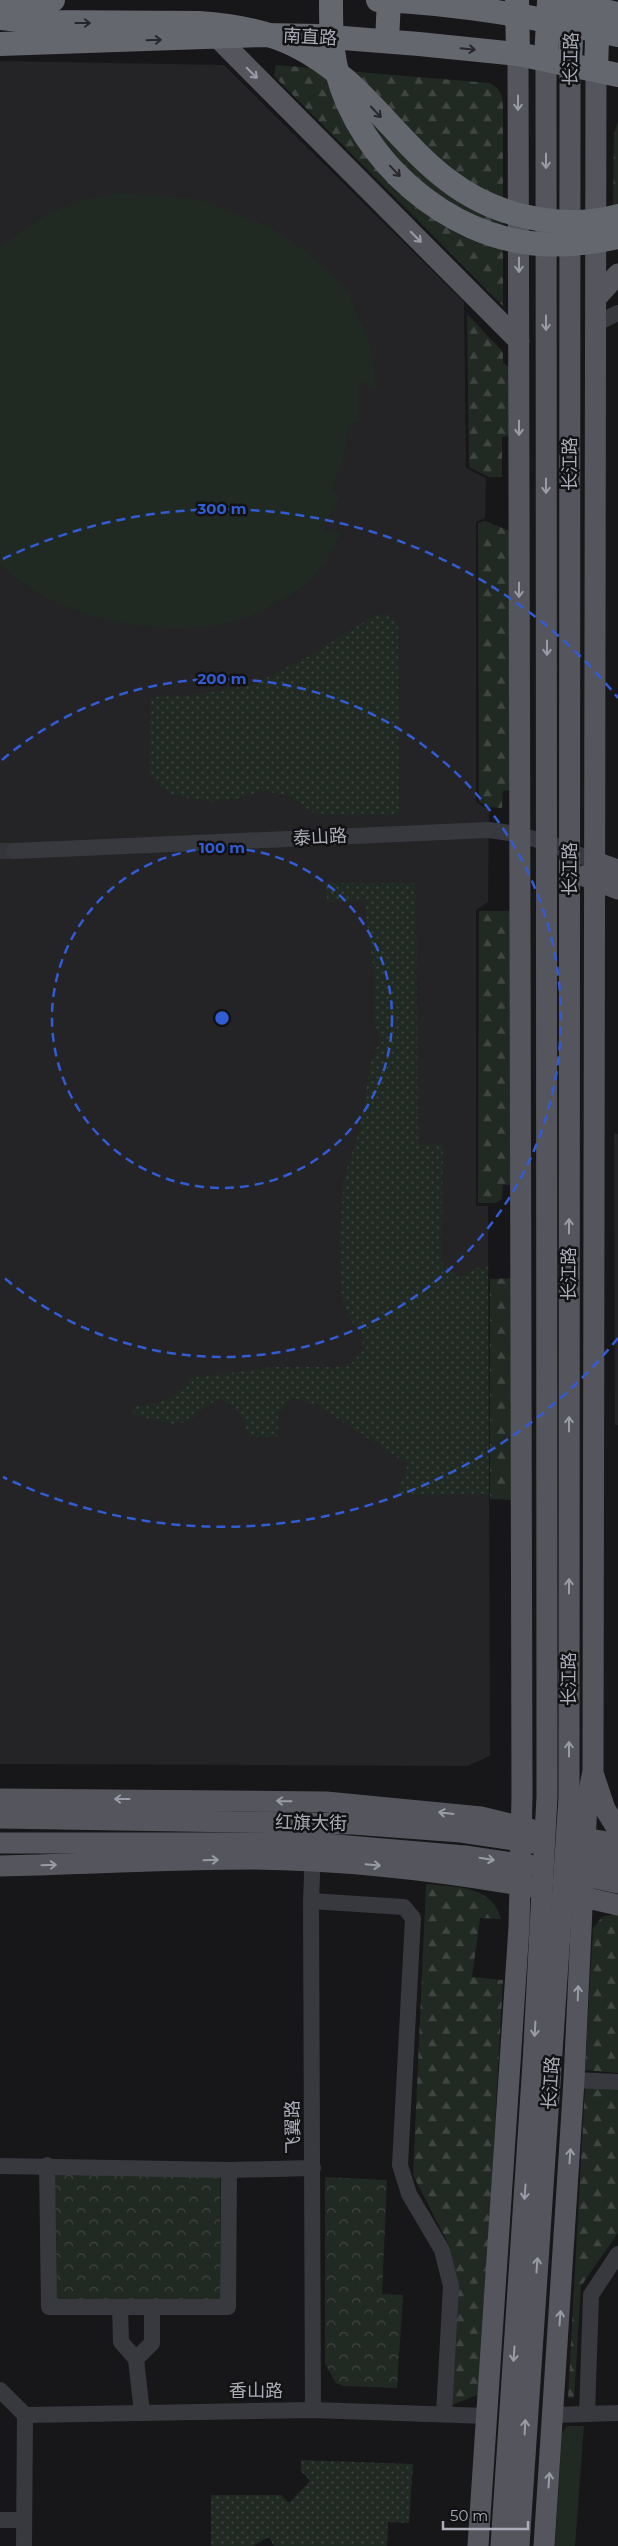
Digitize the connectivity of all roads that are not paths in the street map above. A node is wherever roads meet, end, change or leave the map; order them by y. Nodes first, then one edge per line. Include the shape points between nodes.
1 (0, 0) edge
2 (53, 0) edge
3 (331, 0) edge
4 (378, 0) edge
5 (389, 0) edge
6 (517, 0) edge
7 (549, 0) edge
8 (556, 0) edge
9 (572, 0) edge
10 (598, 0) edge
11 (618, 14) edge
12 (0, 18) edge
13 (0, 24) edge
14 (618, 35) edge
15 (218, 38) junction
16 (387, 41) junction
17 (76, 43) junction
18 (0, 44) edge
19 (518, 54) junction
20 (546, 59) junction
21 (570, 64) junction
22 (607, 72) edge
23 (618, 216) edge
24 (618, 237) edge
25 (618, 274) edge
26 (598, 296) junction
27 (618, 313) edge
28 (597, 323) junction
29 (519, 340) junction
30 (519, 834) junction
31 (547, 841) junction
32 (14, 850) tunnel mouth
33 (512, 859) junction
34 (570, 861) junction
35 (547, 864) junction
36 (618, 870) edge
37 (596, 871) junction
38 (618, 889) edge
39 (522, 1759) junction
40 (593, 1771) junction
41 (0, 1799) edge
42 (481, 1817) junction
43 (0, 1818) edge
44 (618, 1830) edge
45 (521, 1833) junction
46 (0, 1843) edge
47 (618, 1844) edge
48 (313, 1852) junction
49 (560, 1858) junction
50 (618, 1863) edge
51 (0, 1866) edge
52 (520, 1875) junction
53 (478, 1879) junction
54 (618, 1883) edge
55 (584, 1886) junction
56 (311, 1901) junction
57 (618, 1905) edge
58 (519, 1927) junction
59 (580, 1948) junction
60 (574, 2080) junction
61 (618, 2082) edge
62 (47, 2165) junction
63 (0, 2166) edge
64 (313, 2168) junction
65 (229, 2170) junction
66 (618, 2254) edge
67 (120, 2307) junction
68 (152, 2307) junction
69 (136, 2359) junction
70 (0, 2390) edge
71 (313, 2410) junction
72 (142, 2413) junction
73 (618, 2413) edge
74 (444, 2414) junction
75 (587, 2414) junction
76 (25, 2415) junction
77 (554, 2415) junction
78 (487, 2416) junction
79 (0, 2520) edge
80 (24, 2520) junction
81 (24, 2546) edge
82 (478, 2546) edge
83 (501, 2546) edge
84 (519, 2546) edge
85 (544, 2546) edge

1 - 2 highway
3 -> 24 highway, bridge via 335,63 351,108 376,151 423,198 454,218 509,239 562,245
4 - 14 highway, bridge via 487,10
5 - 16 highway
6 - 19 highway
7 - 20 highway, 长江路
8 - 11 highway, bridge
9 - 21 highway, 长江路
10 - 22 highway
12 -> 23 highway, bridge via 36,22 199,22 258,32 294,45 326,66 363,98 420,159 468,195 503,211 547,221 590,222
13 - 17 highway
15 - 16 highway, 南直路 via 263,35
17 -> 15 highway, 南直路
15 -> 29 main road
16 -> 19 highway, 南直路
17 - 18 highway, 南直路
19 - 20 highway, 南直路
19 -> 29 main road
20 - 21 highway, 南直路
20 -> 31 main road, 长江路
21 - 22 highway, 南直路
21 - 34 main road, 长江路
22 - 26 main road
25 - 26 main road
26 - 28 main road
27 - 28 street
28 - 37 main road
29 -> 30 main road
30 - 31 street, 泰山路
30 - 32 street, 泰山路 via 488,830
30 - 33 main road
31 - 34 street, 泰山路
31 - 35 main road, 长江路
33 - 35 main road, 泰山路
33 - 39 main road
34 - 35 main road, 泰山路
34 - 37 main road, 泰山路
49 -> 34 main road, 长江路 via 569,1798
35 - 49 main road, 长江路
36 - 37 main road, 泰山路
37 - 38 main road, 泰山路
37 - 40 main road
39 - 42 main road via 512,1799 495,1814
39 - 45 main road
40 - 44 main road via 605,1809
40 - 49 main road via 587,1801
42 -> 41 main road, 红旗大街 via 326,1802
42 - 45 main road, 红旗大街
43 - 45 main road, 红旗大街 via 353,1824
45 - 49 main road, 红旗大街
45 - 52 main road
46 - 48 main road, 红旗大街
47 - 49 main road, 红旗大街
51 -> 48 main road, 红旗大街 via 252,1859
48 -> 52 main road, 红旗大街 via 425,1851
48 -> 53 main road, 红旗大街
48 - 56 street, 飞翼路
49 - 50 main road, 红旗大街
49 - 52 main road, 红旗大街
49 - 55 main road, 红旗大街
49 - 55 main road
49 -> 83 main road, 长江路
84 -> 49 main road, 长江路
52 - 53 main road, 红旗大街
52 - 58 main road
53 - 58 main road via 494,1887 510,1902
54 - 55 main road, 红旗大街
55 - 57 main road, 红旗大街
55 - 59 main road
56 - 64 street, 飞翼路
56 - 74 street via 404,1907 413,1918 400,2165 409,2194 442,2250 451,2286
57 - 59 main road via 599,1909 590,1918
58 - 78 main road
60 -> 59 main road
60 - 61 street
77 -> 60 main road
62 - 63 street
62 - 65 street
62 - 67 street via 49,2307
64 - 65 street
64 - 71 street, 飞翼路
65 - 68 street via 228,2307
66 - 75 street via 591,2295
67 - 68 street
67 - 69 street via 121,2342
68 - 69 street via 152,2343
69 - 72 street
70 - 76 street
71 - 72 street, 香山路
71 - 74 street, 香山路
72 - 76 street, 香山路
73 - 75 street
74 - 78 street, 香山路
75 - 77 street
76 - 80 street
85 -> 77 main road
78 - 82 main road
79 - 80 street
80 - 81 street

